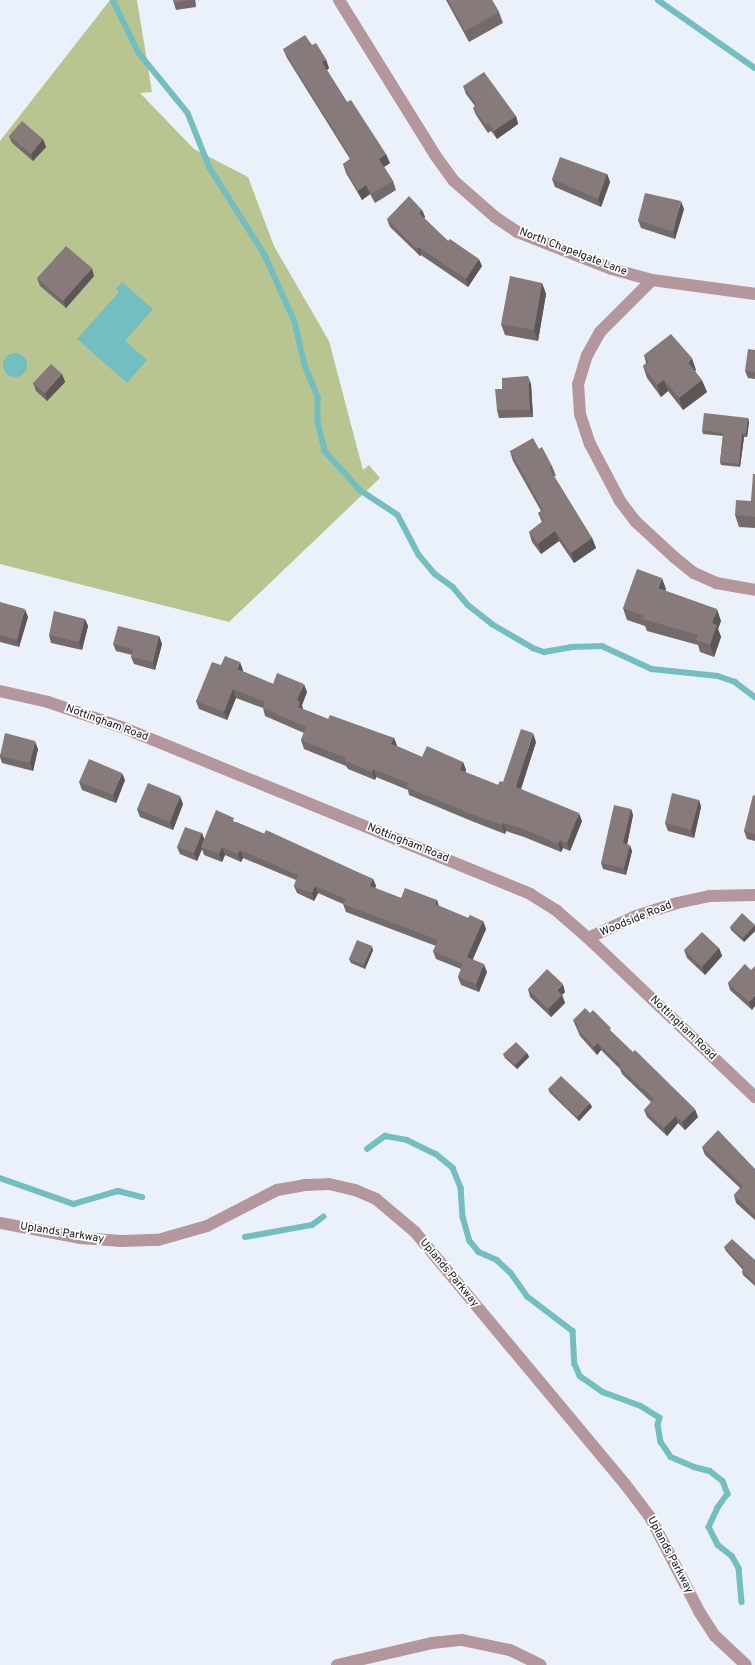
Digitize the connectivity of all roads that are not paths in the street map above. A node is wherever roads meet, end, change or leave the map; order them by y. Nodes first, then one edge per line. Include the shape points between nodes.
1 (339, 0) edge
2 (652, 280) junction
3 (755, 294) edge
4 (755, 590) edge
5 (0, 691) edge
6 (755, 895) edge
7 (588, 938) junction
8 (755, 1097) edge
9 (0, 1223) edge
10 (337, 1665) edge
11 (541, 1665) edge
12 (746, 1665) edge

1 - 2 street, North Chapelgate Lane via 435,155 454,181 476,202 517,232 612,269
2 - 3 street, North Chapelgate Lane
2 - 4 street via 600,332 587,355 578,384 580,414 590,444 628,511 674,557 694,573 710,580
5 - 7 street, Nottingham Road via 48,702 124,728 496,879 530,894 557,911
6 - 7 street, Woodside Road via 710,896 676,902 636,916
7 - 8 street, Nottingham Road
9 - 12 street, Uplands Parkway via 80,1238 158,1240 207,1226 277,1190 329,1184 355,1190 376,1199 415,1232 625,1484 650,1517 715,1636
10 - 11 street via 432,1643 462,1640 510,1650

